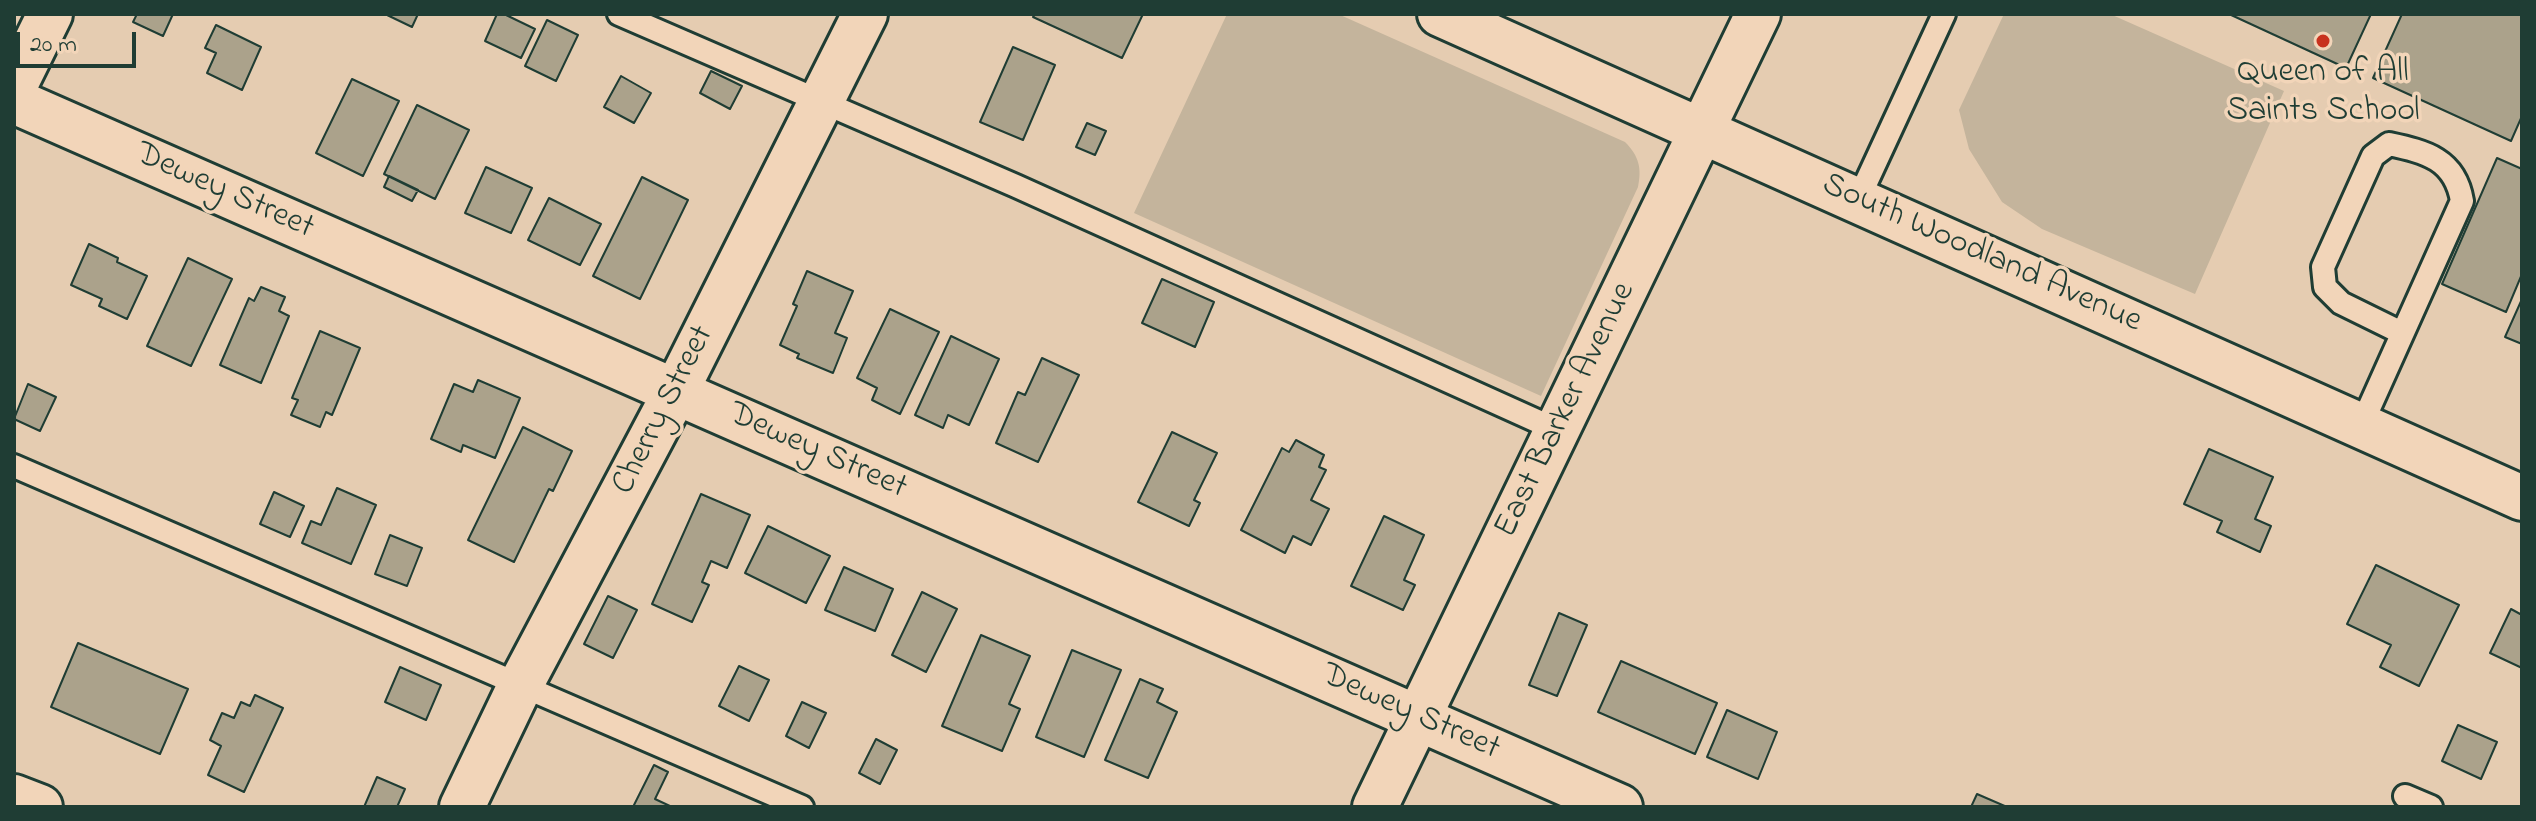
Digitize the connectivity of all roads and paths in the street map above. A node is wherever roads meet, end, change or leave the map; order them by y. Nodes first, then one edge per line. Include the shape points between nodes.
1 (50, 14) edge
2 (619, 14) edge
3 (865, 14) edge
4 (1440, 14) edge
5 (1758, 14) edge
6 (1944, 14) edge
7 (14, 87) edge
8 (14, 101) edge
9 (821, 101) junction
10 (1704, 130) junction
11 (1858, 200) junction
12 (2402, 333) junction
13 (676, 391) junction
14 (2361, 426) junction
15 (1557, 430) junction
16 (14, 466) edge
17 (2522, 498) edge
18 (520, 686) junction
19 (1417, 718) junction
20 (2405, 796) dead end
21 (14, 797) edge
22 (40, 807) edge
23 (462, 807) edge
24 (802, 807) edge
25 (1375, 807) edge
26 (1620, 807) edge
27 (2431, 807) edge

1 - 7 street
2 - 9 lane
3 - 9 street, Cherry Street
4 - 10 street, South Woodland Avenue
5 - 10 street, East Barker Avenue
6 - 11 lane
8 - 13 street, Dewey Street
9 - 13 street, Cherry Street
9 - 15 lane
10 - 11 street, South Woodland Avenue
10 - 15 street, East Barker Avenue
11 - 14 street, South Woodland Avenue
12 - 12 lane via 2462,201 2459,183 2439,159 2389,144 2373,156 2323,267 2325,287 2341,303
12 - 14 lane
13 - 18 street, Cherry Street
13 - 19 street, Dewey Street
14 - 17 street, South Woodland Avenue
15 - 19 street, East Barker Avenue
16 - 18 lane
18 - 23 street, Cherry Street
18 - 24 lane
19 - 25 street, East Barker Avenue
19 - 26 street, Dewey Street
20 - 27 lane
21 - 22 street

